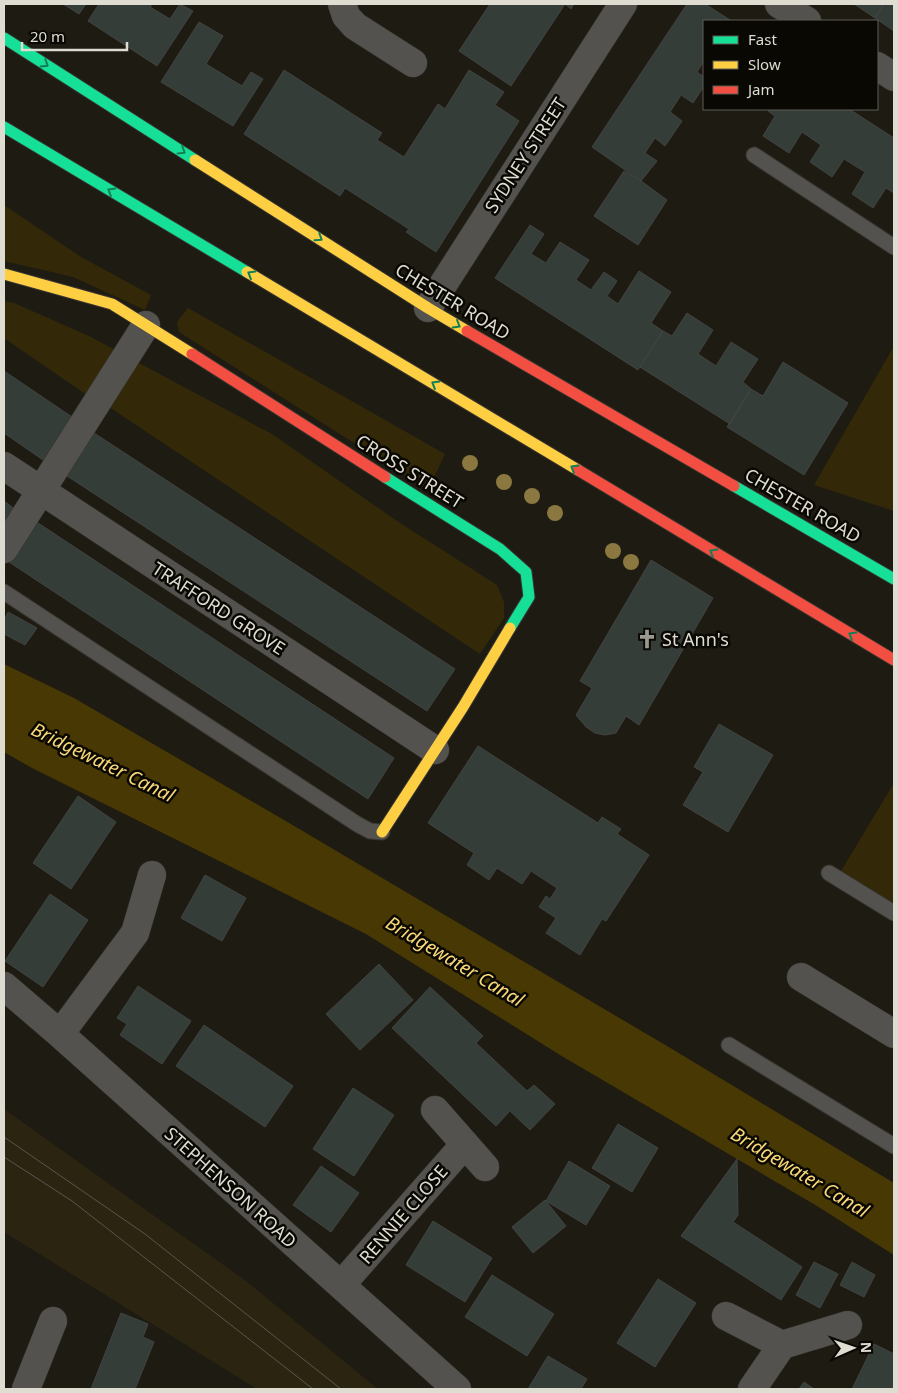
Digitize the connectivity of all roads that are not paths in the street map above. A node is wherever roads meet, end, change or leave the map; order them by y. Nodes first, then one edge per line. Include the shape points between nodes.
1 (342, 4) edge
2 (623, 4) edge
3 (780, 4) edge
4 (805, 20) edge
5 (4, 38) edge
6 (413, 63) dead end
7 (878, 67) edge
8 (894, 77) edge
9 (4, 127) edge
10 (754, 155) dead end
11 (894, 247) edge
12 (4, 274) edge
13 (428, 308) junction
14 (146, 326) junction
15 (4, 466) edge
16 (42, 490) junction
17 (4, 550) edge
18 (894, 579) edge
19 (4, 592) edge
20 (894, 660) edge
21 (435, 750) junction
22 (382, 832) joint
23 (829, 873) dead end
24 (152, 875) dead end
25 (894, 913) edge
26 (801, 977) dead end
27 (4, 986) edge
28 (60, 1034) junction
29 (894, 1034) edge
30 (728, 1045) dead end
31 (435, 1110) dead end
32 (465, 1144) junction
33 (894, 1146) edge
34 (485, 1167) dead end
35 (341, 1285) junction
36 (726, 1316) dead end
37 (53, 1321) dead end
38 (848, 1325) dead end
39 (782, 1345) junction
40 (26, 1389) edge
41 (457, 1389) edge
42 (752, 1389) edge

1 - 6 street via 346,16 355,26
2 - 13 street, SYDNEY STREET
3 - 4 street
5 -> 13 main road, CHESTER ROAD
7 - 8 street
20 -> 9 main road
10 - 11 lane
12 - 14 main road, CROSS STREET via 112,304
13 -> 18 main road, CHESTER ROAD
14 - 16 street
14 - 21 main road, CROSS STREET via 500,549 526,572 529,597
15 - 16 street, TRAFFORD GROVE
16 - 17 street
16 - 21 street, TRAFFORD GROVE
19 - 22 lane via 357,824 370,831
21 - 22 main road, CROSS STREET
23 - 25 lane
24 - 28 street via 135,933
26 - 29 street
27 - 28 street, STEPHENSON ROAD
28 - 35 street, STEPHENSON ROAD
30 - 33 lane
31 - 32 street
32 - 34 street
32 - 35 street, RENNIE CLOSE
35 - 41 street, STEPHENSON ROAD
36 - 39 street
37 - 40 street
38 - 39 street
39 - 42 street

